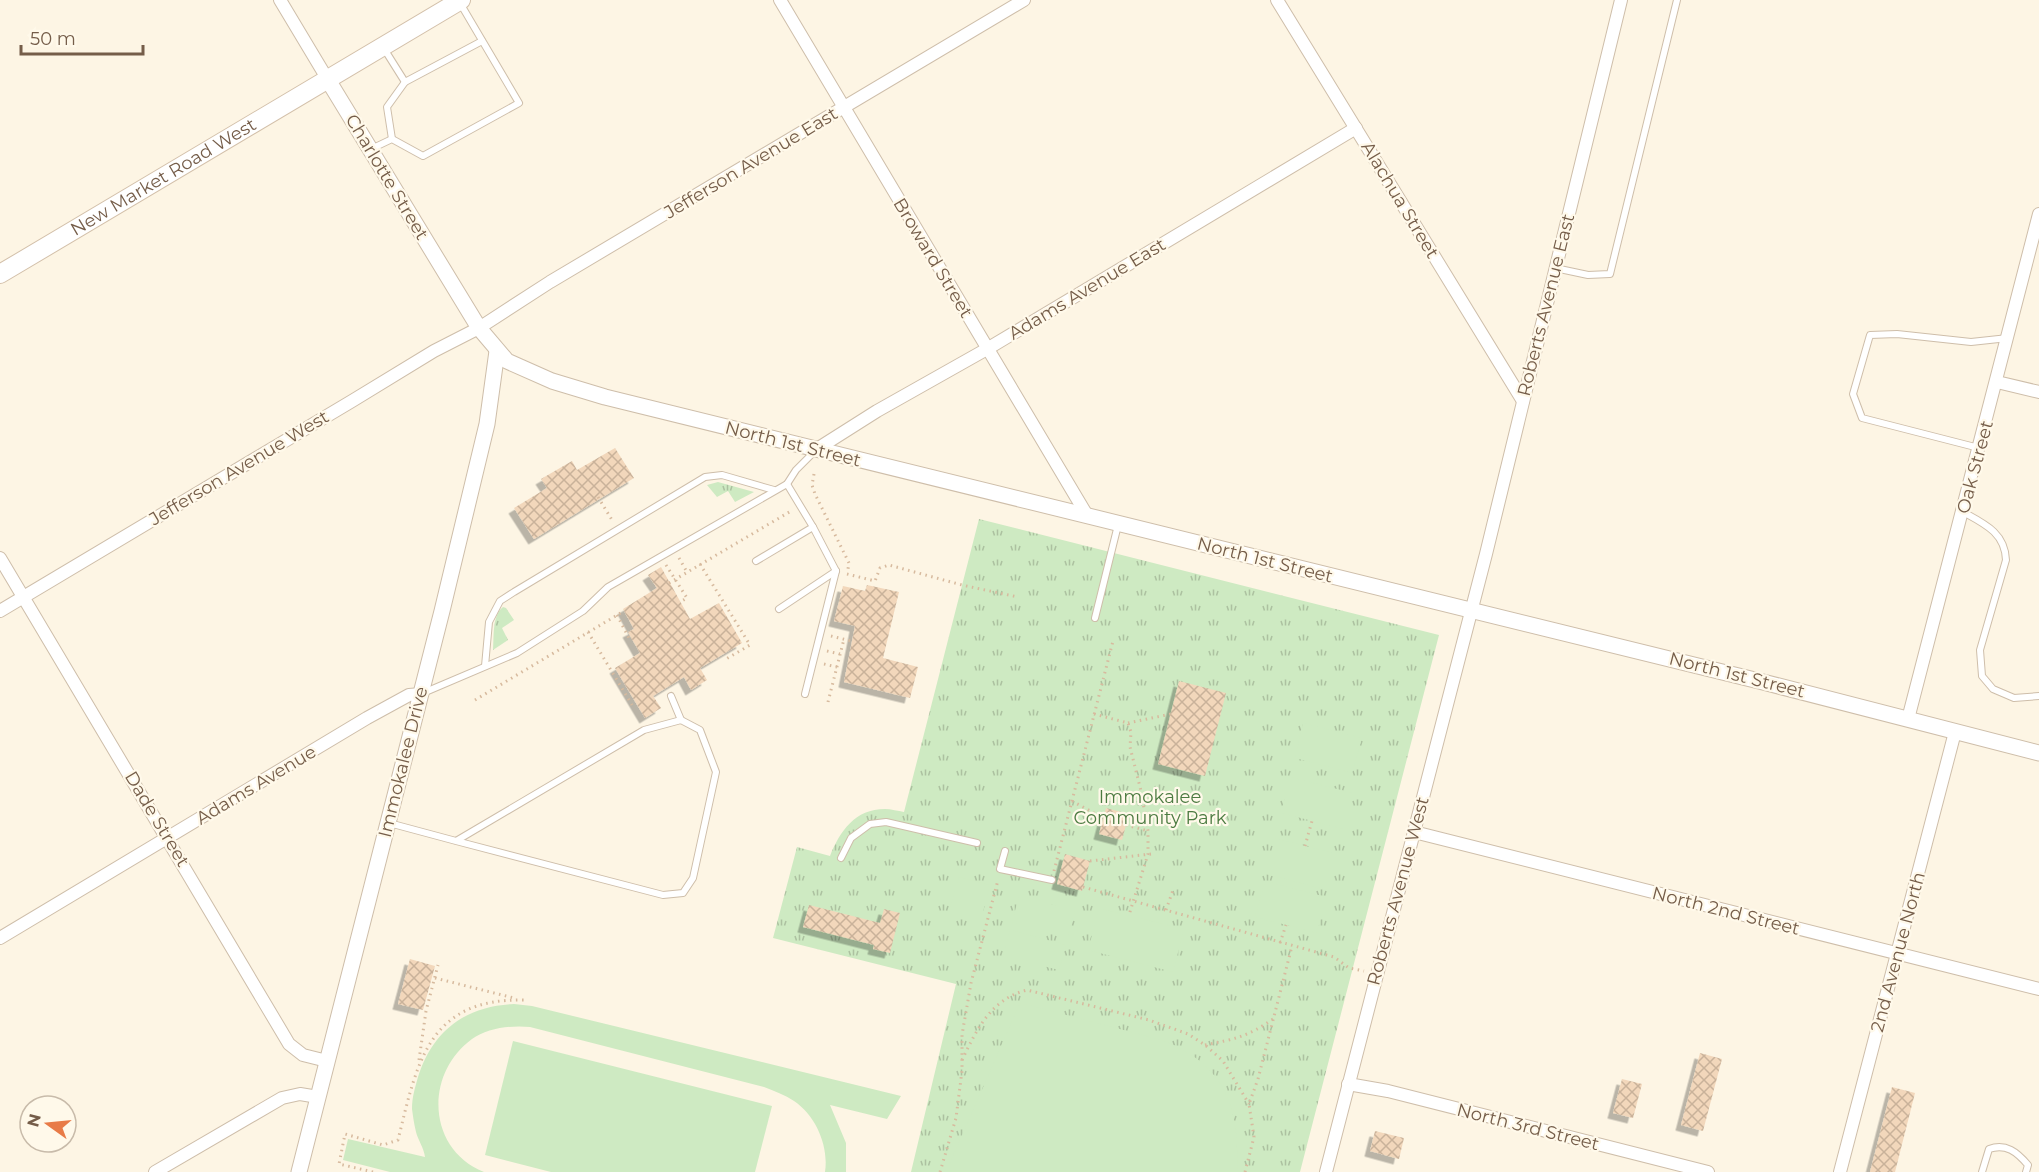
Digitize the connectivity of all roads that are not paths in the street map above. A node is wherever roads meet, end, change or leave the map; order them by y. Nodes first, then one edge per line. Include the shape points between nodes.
1 (280, 0) edge
2 (780, 0) edge
3 (1024, 0) edge
4 (1277, 0) edge
5 (1621, 0) edge
6 (1677, 0) edge
7 (460, 1) edge
8 (482, 41) junction
9 (383, 47) junction
10 (328, 80) junction
11 (405, 82) junction
12 (843, 108) junction
13 (1356, 128) junction
14 (392, 140) junction
15 (370, 149) junction
16 (2039, 214) edge
17 (1555, 268) junction
18 (0, 274) edge
19 (479, 328) junction
20 (2008, 338) junction
21 (987, 349) junction
22 (497, 351) junction
23 (1997, 382) junction
24 (2039, 392) edge
25 (1522, 400) junction
26 (1980, 448) junction
27 (817, 449) junction
28 (787, 484) junction
29 (774, 490) junction
30 (1963, 512) junction
31 (1088, 517) junction
32 (1119, 524) junction
33 (813, 527) junction
34 (0, 558) edge
35 (756, 561) dead end
36 (836, 571) junction
37 (24, 597) junction
38 (779, 609) dead end
39 (1472, 610) junction
40 (0, 611) edge
41 (1095, 618) dead end
42 (485, 666) junction
43 (421, 694) junction
44 (805, 694) dead end
45 (671, 696) dead end
46 (2039, 696) edge
47 (1908, 719) junction
48 (681, 720) junction
49 (1955, 732) junction
50 (2039, 753) edge
51 (388, 823) junction
52 (1414, 832) junction
53 (168, 838) junction
54 (456, 841) junction
55 (977, 843) dead end
56 (1005, 851) dead end
57 (841, 858) dead end
58 (1052, 880) road end
59 (0, 938) edge
60 (1898, 953) junction
61 (2039, 989) edge
62 (327, 1061) junction
63 (1348, 1084) junction
64 (318, 1096) junction
65 (155, 1172) edge
66 (299, 1172) edge
67 (1326, 1172) edge
68 (1708, 1172) edge
69 (1840, 1172) edge
70 (1983, 1172) edge
71 (2025, 1172) edge

1 - 10 street, Charlotte Street
2 - 12 street, Broward Street
3 - 12 street, Jefferson Avenue East
4 - 13 street, Alachua Street
5 - 17 street, Roberts Avenue East
6 - 17 lane via 1610,274 1588,275
7 - 8 lane
7 - 9 main road, New Market Road West
8 - 11 lane
8 - 14 lane via 519,103 423,156
9 - 10 main road, New Market Road West
9 - 11 lane
10 - 15 street, Charlotte Street
10 - 18 main road, New Market Road West
11 - 14 lane via 387,107
12 - 19 street, Jefferson Avenue East
12 - 21 street, Broward Street
13 - 21 street, Adams Avenue East
13 - 25 street, Alachua Street
14 - 15 lane
15 - 19 street, Charlotte Street
16 - 20 street, Oak Street
17 - 25 street, Roberts Avenue East
19 - 22 street, Charlotte Street
19 - 37 street, Jefferson Avenue West via 434,351
20 - 23 street, Oak Street
20 - 26 lane via 1971,342 1870,335 1852,394 1862,418
21 - 27 street, Adams Avenue East
21 - 31 street, Broward Street
22 - 27 street, North 1st Street via 507,361 584,391
22 - 43 street, Immokalee Drive via 487,424
23 - 24 street
23 - 26 street, Oak Street
25 - 39 street, Roberts Avenue East
26 - 30 street, Oak Street
27 - 28 lane
27 - 31 street, North 1st Street
28 - 29 lane
28 - 33 lane
29 - 42 lane via 608,587 583,612 517,653
29 - 42 lane via 722,475 705,477 514,592 500,601 489,622
30 - 46 lane via 1989,526 2006,549 1980,650 1982,676 1994,689 2014,698
30 - 47 street, Oak Street
31 - 32 street, North 1st Street
32 - 39 street, North 1st Street
32 - 41 lane
33 - 35 lane
33 - 36 lane
34 - 37 street, Dade Street
36 - 38 lane
36 - 44 lane
37 - 40 street, Jefferson Avenue West
37 - 53 street, Dade Street
39 - 47 street, North 1st Street
39 - 52 street, Roberts Avenue West
42 - 43 lane
43 - 51 street, Immokalee Drive
43 - 53 street, Adams Avenue via 409,695 367,718
45 - 48 lane
47 - 49 street, North 1st Street
48 - 54 lane via 644,730
48 - 54 lane via 700,730 716,772 693,878 683,893 663,895
49 - 50 street, North 1st Street
49 - 60 street, 2nd Avenue North
51 - 54 lane
51 - 62 street, Immokalee Drive
52 - 60 street, North 2nd Street
52 - 63 street, Roberts Avenue West
53 - 59 street, Adams Avenue
53 - 62 street, Dade Street via 290,1044 303,1055
55 - 57 lane via 886,822 870,824 850,838
56 - 58 lane via 1000,870
60 - 61 street, North 2nd Street
60 - 69 street, 2nd Avenue North
62 - 64 street, Immokalee Drive
63 - 67 street, Roberts Avenue West
63 - 68 street, North 3rd Street
64 - 65 street via 282,1098
64 - 66 street, Immokalee Drive
70 - 71 lane via 1989,1149 1998,1146 2018,1152 2028,1165

